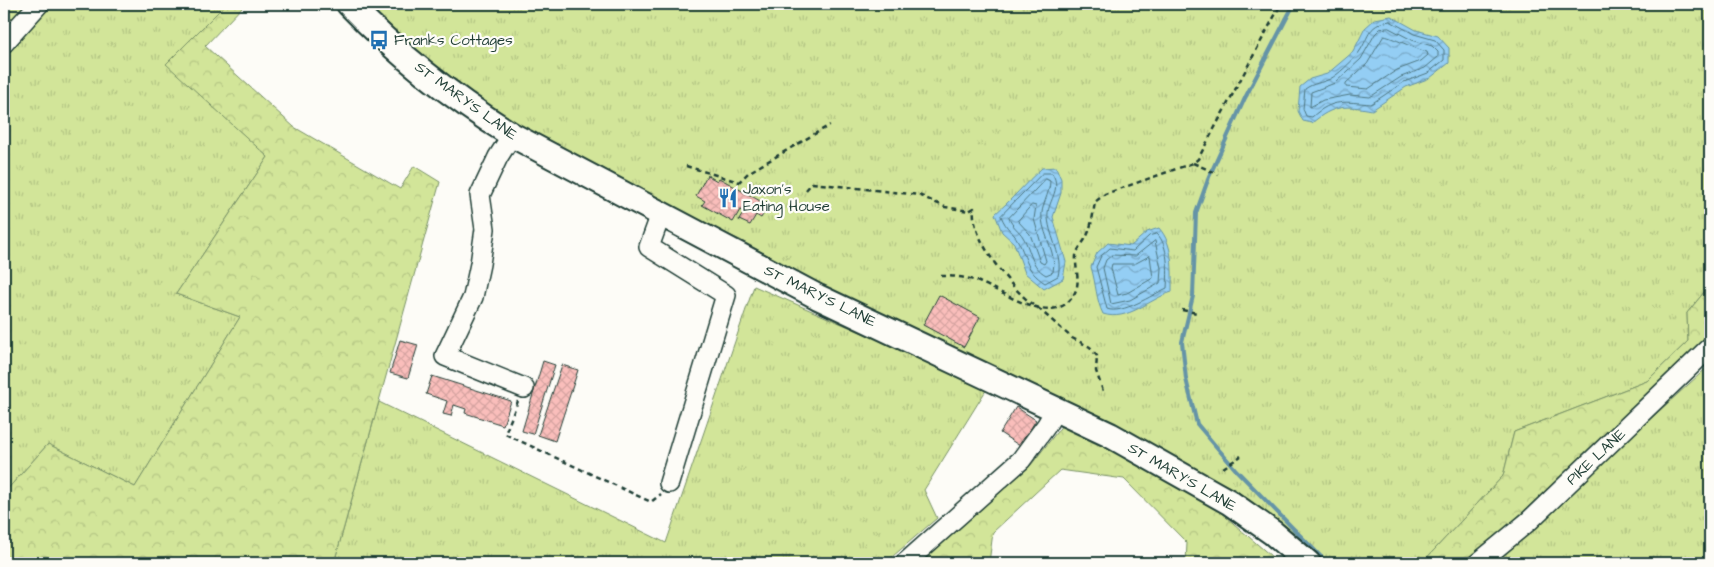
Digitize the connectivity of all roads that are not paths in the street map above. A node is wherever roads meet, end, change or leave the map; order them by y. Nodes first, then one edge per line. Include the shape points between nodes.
1 (39, 4) edge
2 (348, 4) edge
3 (4, 43) edge
4 (512, 135) junction
5 (661, 214) junction
6 (1710, 347) edge
7 (524, 388) road end
8 (1056, 409) junction
9 (669, 483) road end
10 (905, 563) edge
11 (1308, 563) edge
12 (1478, 563) edge

1 - 3 street
2 - 4 main road, ST MARY'S LANE via 416,66
4 - 5 main road, ST MARY'S LANE
4 - 7 street via 480,195 485,228 480,264 472,297 445,356
5 - 8 main road, ST MARY'S LANE via 818,297
5 - 9 street via 649,247 726,295
6 - 12 street, PIKE LANE via 1529,520
8 - 10 street via 1021,460
8 - 11 main road, ST MARY'S LANE via 1110,435 1229,502

